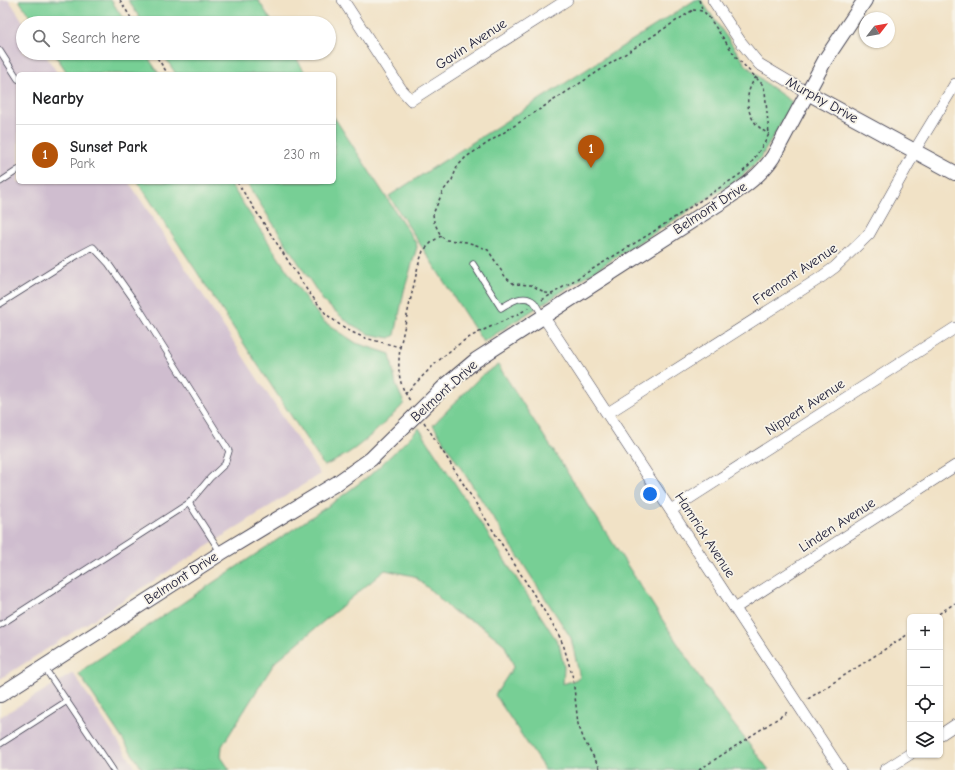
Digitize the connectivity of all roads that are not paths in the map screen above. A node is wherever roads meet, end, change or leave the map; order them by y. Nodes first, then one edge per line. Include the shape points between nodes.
1 (343, 0) edge
2 (567, 0) edge
3 (714, 0) edge
4 (865, 0) edge
5 (0, 52) edge
6 (16, 76) edge
7 (955, 84) edge
8 (808, 93) junction
9 (915, 150) junction
10 (16, 171) edge
11 (955, 173) edge
12 (0, 182) edge
13 (473, 264) dead end
14 (0, 304) edge
15 (543, 316) junction
16 (955, 328) edge
17 (608, 413) junction
18 (955, 466) edge
19 (190, 504) junction
20 (671, 510) junction
21 (221, 553) junction
22 (734, 608) junction
23 (0, 625) edge
24 (44, 667) junction
25 (0, 695) edge
26 (67, 701) junction
27 (955, 725) edge
28 (943, 733) edge
29 (0, 744) edge
30 (907, 756) edge
31 (114, 770) edge
32 (841, 770) edge
33 (885, 770) edge

1 - 2 street, Gavin Avenue via 401,89 411,100
3 - 8 street, Murphy Drive via 740,41 759,64
4 - 8 street, Belmont Drive via 825,60
5 - 6 lane
7 - 9 street, Fremont Avenue
8 - 9 street, Murphy Drive
8 - 15 street, Belmont Drive via 768,163 755,178
9 - 11 street, Murphy Drive
9 - 17 street, Fremont Avenue via 869,234 835,267
10 - 12 lane
13 - 15 lane via 501,308 515,299 525,298 534,302
14 - 19 lane via 94,247 136,304 229,450 226,464 210,478
15 - 17 street, Hamrick Avenue
15 - 21 street, Belmont Drive via 476,360 359,469
16 - 20 street, Nippert Avenue
17 - 20 street, Hamrick Avenue
18 - 22 street, Linden Avenue
19 - 21 lane
19 - 23 lane
20 - 22 street, Hamrick Avenue
21 - 24 street, Belmont Drive
22 - 32 street, Hamrick Avenue
24 - 25 street, Belmont Drive
24 - 26 lane
26 - 29 lane
26 - 31 lane
27 - 28 street
30 - 33 street

